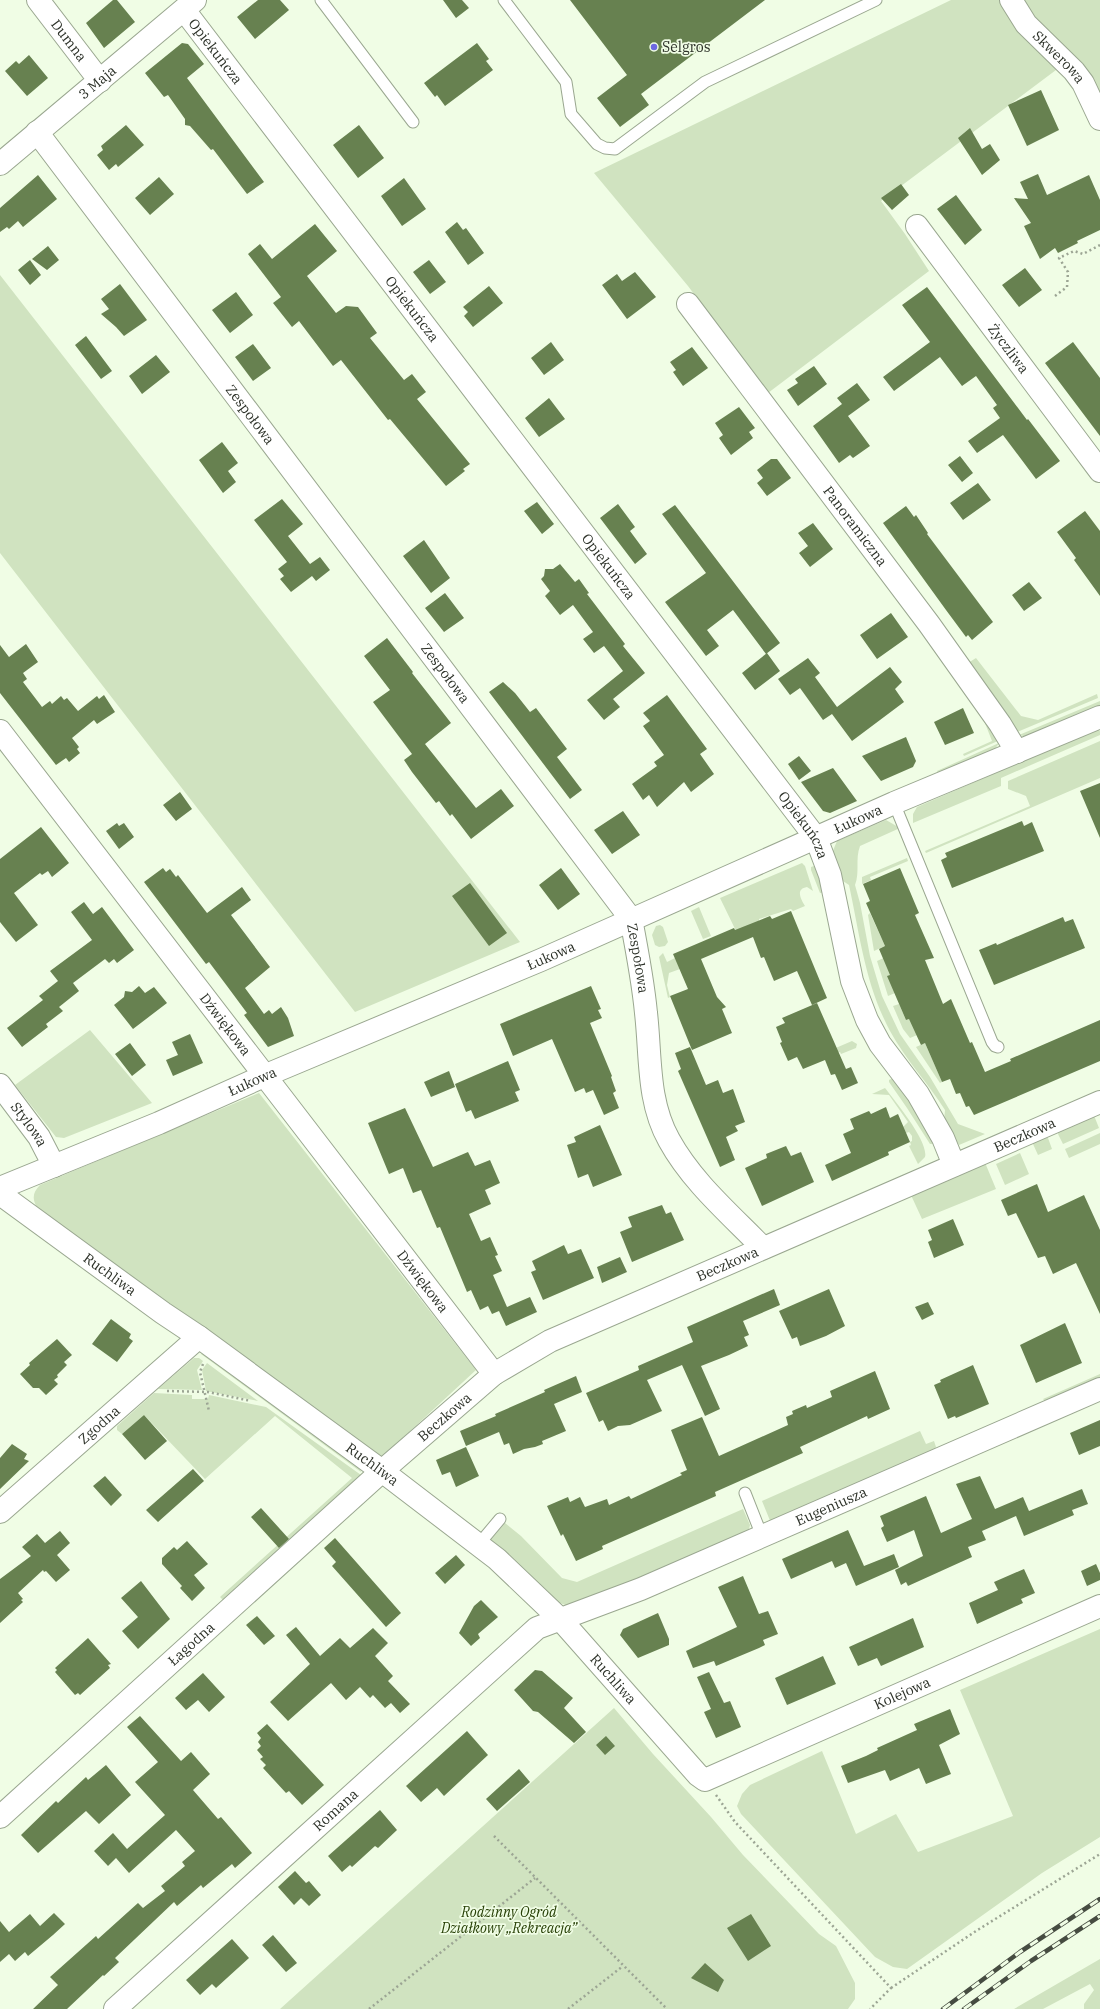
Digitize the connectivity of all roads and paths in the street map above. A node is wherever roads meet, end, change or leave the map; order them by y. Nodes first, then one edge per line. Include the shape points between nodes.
1 (38, 0) edge
2 (321, 0) edge
3 (504, 0) edge
4 (876, 0) edge
5 (1011, 0) edge
6 (189, 5) edge
7 (100, 81) junction
8 (1100, 119) edge
9 (413, 122) dead end
10 (37, 132) junction
11 (0, 164) edge
12 (917, 226) dead end
13 (1100, 245) edge
14 (1055, 296) dead end
15 (688, 304) dead end
16 (1096, 459) edge
17 (1100, 717) edge
18 (0, 731) edge
19 (1016, 752) junction
20 (894, 803) junction
21 (816, 838) junction
22 (630, 920) junction
23 (998, 1047) dead end
24 (264, 1076) junction
25 (0, 1085) edge
26 (1100, 1102) edge
27 (954, 1165) junction
28 (54, 1166) junction
29 (0, 1188) edge
30 (0, 1194) edge
31 (763, 1248) junction
32 (199, 1337) junction
33 (206, 1360) dead end
34 (494, 1374) junction
35 (1100, 1389) edge
36 (160, 1391) dead end
37 (205, 1393) junction
38 (258, 1402) dead end
39 (209, 1411) dead end
40 (382, 1471) junction
41 (746, 1493) dead end
42 (0, 1512) edge
43 (500, 1519) dead end
44 (762, 1536) junction
45 (479, 1544) junction
46 (1100, 1606) edge
47 (561, 1620) junction
48 (705, 1780) junction
49 (0, 1817) edge
50 (494, 1836) dead end
51 (1100, 1854) edge
52 (535, 1878) junction
53 (623, 1966) junction
54 (891, 1988) junction
55 (115, 2009) edge
56 (369, 2009) edge
57 (568, 2009) edge
58 (667, 2009) edge
59 (870, 2009) edge

1 - 7 street, Dumna
2 - 9 lane
3 - 4 lane via 566,82 571,114 597,144 615,149 705,82
5 - 8 street, Skwerowa via 1026,24 1078,77
6 - 7 street, 3 Maja
6 - 21 street, Opiekuńcza
7 - 10 street, 3 Maja
10 - 11 street, 3 Maja
10 - 22 street, Zespołowa
12 - 16 street, Życzliwa
13 - 14 path via 1082,254 1074,251 1059,258 1068,272 1067,287
15 - 19 street, Panoramiczna via 929,624 1000,724
17 - 19 street, Łukowa
18 - 24 street, Dźwiękowa
19 - 20 street, Łukowa
20 - 21 street, Łukowa
20 - 23 lane via 992,1042
21 - 22 street, Łukowa
21 - 27 street, Opiekuńcza via 830,875 852,981 867,1020 880,1044 918,1094 943,1138
22 - 24 street, Łukowa
22 - 31 street, Zespołowa via 639,957 652,1093 659,1118 668,1140 690,1172
24 - 28 street, Łukowa
24 - 34 street, Dźwiękowa
25 - 28 street, Stylowa via 39,1137
26 - 27 street, Beczkowa
27 - 31 street, Beczkowa
28 - 29 street, Łukowa
30 - 32 street, Ruchliwa
31 - 34 street, Beczkowa via 550,1341
32 - 40 street, Ruchliwa
32 - 42 street, Zgodna
33 - 37 path via 200,1372
34 - 40 street, Beczkowa
35 - 44 street, Eugeniusza
36 - 37 path
37 - 38 path
37 - 39 path
40 - 45 street, Ruchliwa
40 - 49 street, Łagodna
41 - 44 lane
43 - 45 lane
44 - 47 street, Eugeniusza via 641,1589
45 - 47 street, Ruchliwa
46 - 48 street, Kolejowa
47 - 48 street, Ruchliwa
47 - 55 street, Romana via 537,1628
48 - 54 path via 735,1822
50 - 52 path
51 - 54 path via 976,1931
52 - 53 path
52 - 56 path
53 - 57 path
53 - 58 path
54 - 59 path

